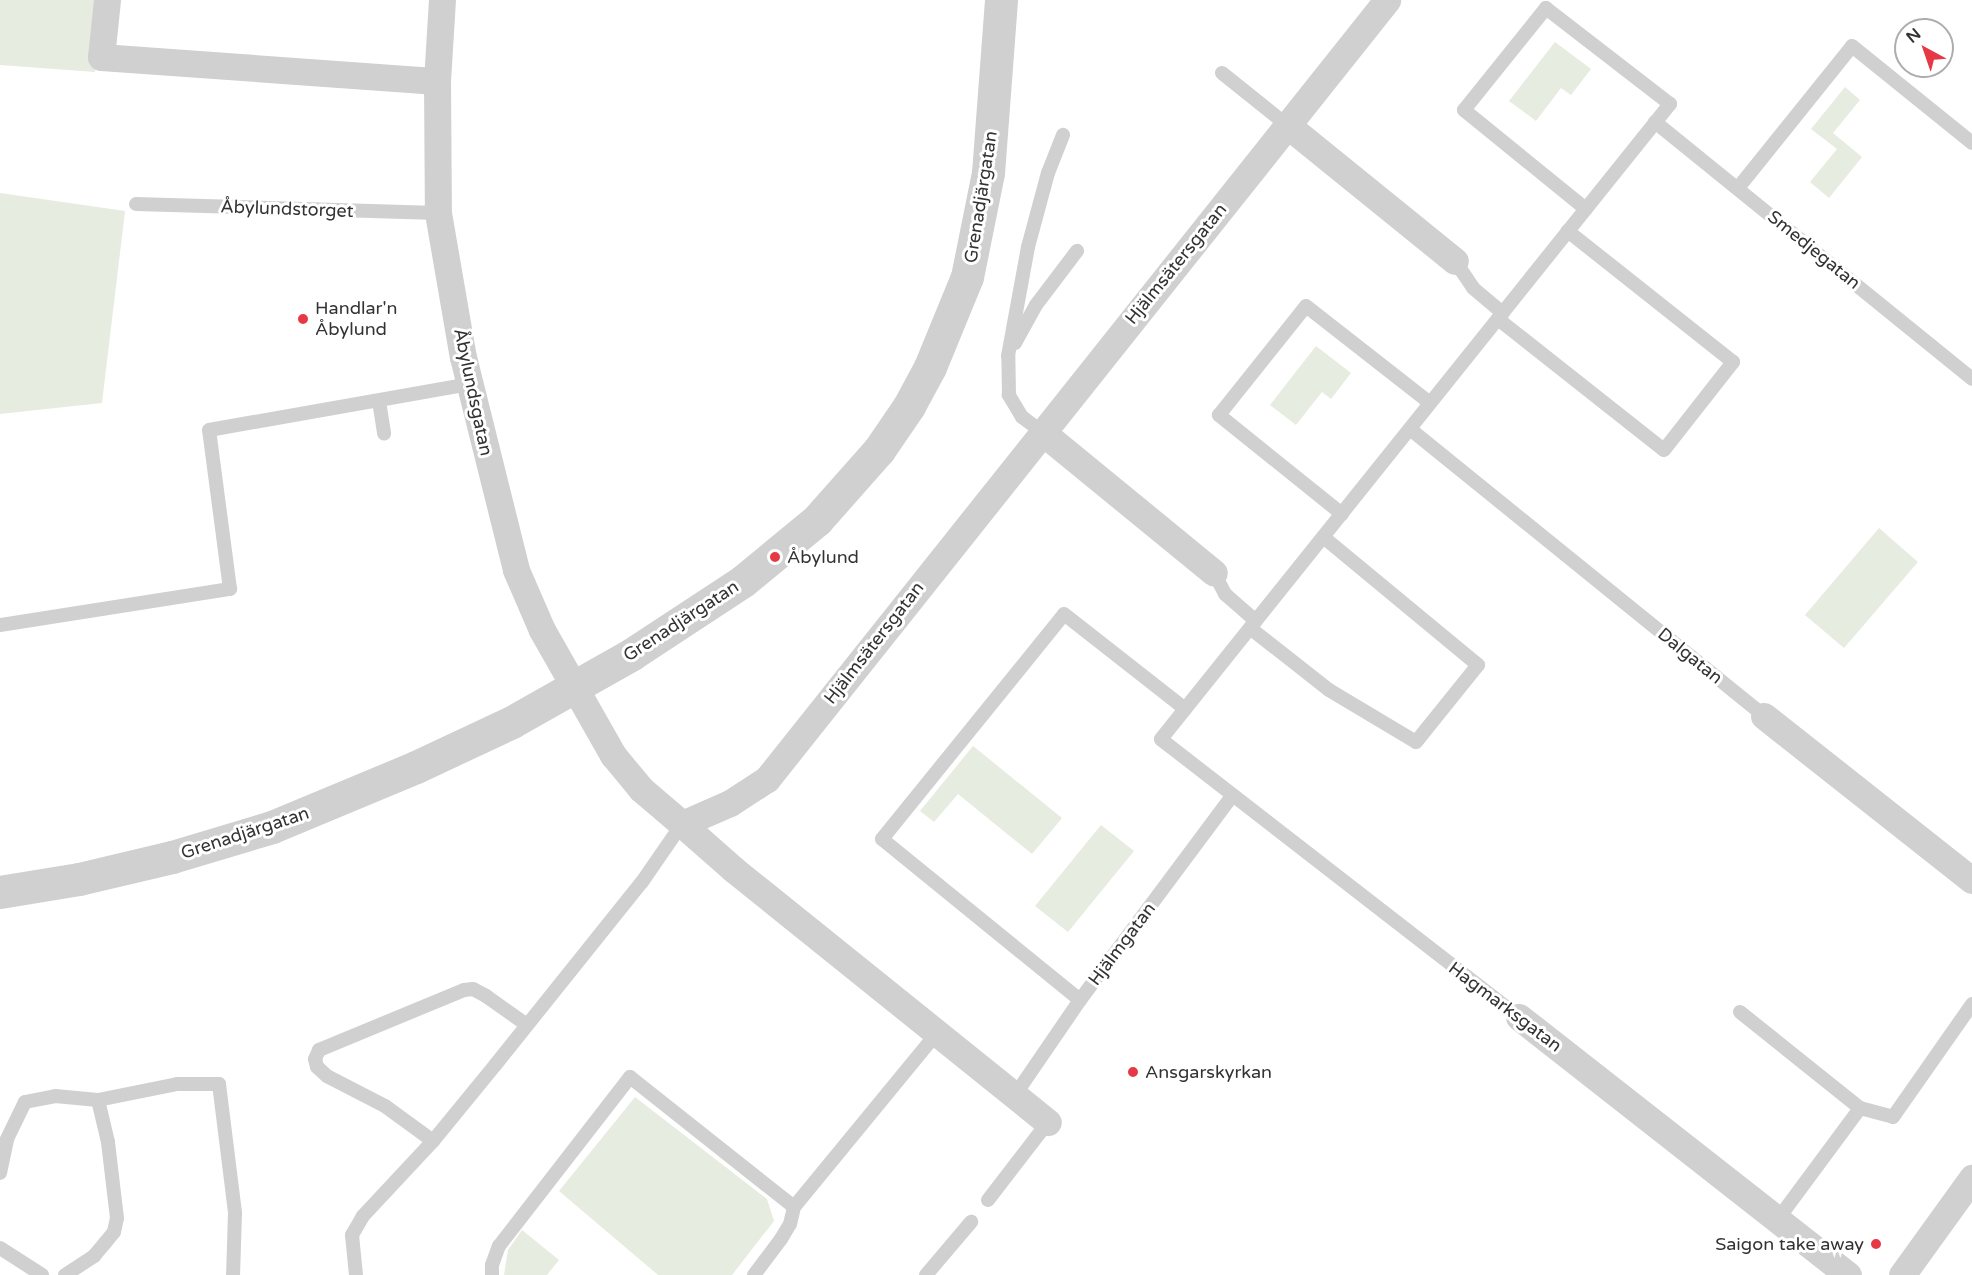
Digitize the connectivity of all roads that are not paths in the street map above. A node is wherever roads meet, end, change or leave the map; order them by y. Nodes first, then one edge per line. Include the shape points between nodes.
1 (106, 0) edge
2 (442, 0) edge
3 (1001, 0) edge
4 (1387, 0) edge
5 (1222, 73) dead end
6 (437, 81) junction
7 (1655, 122) junction
8 (1287, 125) junction
9 (1063, 135) dead end
10 (1972, 143) edge
11 (1738, 188) junction
12 (136, 204) dead end
13 (1586, 209) junction
14 (438, 213) junction
15 (1568, 231) junction
16 (1077, 252) dead end
17 (1455, 261) joint
18 (1500, 316) junction
19 (1008, 356) junction
20 (1972, 379) edge
21 (469, 384) junction
22 (380, 401) junction
23 (1430, 403) junction
24 (1410, 429) junction
25 (1042, 432) junction
26 (384, 434) dead end
27 (1342, 514) junction
28 (1323, 537) junction
29 (1214, 573) joint
30 (0, 625) edge
31 (1253, 625) junction
32 (574, 688) junction
33 (1185, 710) junction
34 (1764, 716) joint
35 (1232, 796) junction
36 (682, 824) junction
37 (1972, 880) edge
38 (0, 892) edge
39 (1080, 1000) junction
40 (1972, 1004) edge
41 (1740, 1012) dead end
42 (1519, 1017) joint
43 (526, 1025) junction
44 (937, 1033) junction
45 (1015, 1095) junction
46 (98, 1100) junction
47 (1860, 1108) junction
48 (1048, 1122) joint
49 (433, 1141) junction
50 (0, 1173) edge
51 (1972, 1178) edge
52 (988, 1200) dead end
53 (794, 1207) junction
54 (1778, 1219) junction
55 (971, 1222) dead end
56 (0, 1248) edge
57 (42, 1275) edge
58 (65, 1275) edge
59 (233, 1275) edge
60 (356, 1275) edge
61 (492, 1275) edge
62 (754, 1275) edge
63 (926, 1275) edge
64 (1848, 1275) edge
65 (1902, 1275) edge

1 - 6 street via 101,57
2 - 6 street, Åbylundsgatan
3 - 32 street, Grenadjärgatan via 992,140 980,226 952,318 909,406 850,485 775,557 703,609
4 - 8 street, Hjälmsätersgatan
5 - 8 lane
6 - 14 street, Åbylundsgatan
7 - 11 lane, Smedjegatan
7 - 13 lane
7 - 13 lane via 1670,104 1546,8 1464,110
8 - 17 street
8 - 25 street, Hjälmsätersgatan
9 - 19 lane via 1028,247
10 - 11 lane via 1852,46
11 - 20 lane, Smedjegatan
12 - 14 lane, Åbylundstorget
13 - 15 lane
14 - 21 street, Åbylundsgatan
15 - 18 lane
15 - 18 lane via 1733,362 1664,450
16 - 19 lane via 1036,305
17 - 18 lane via 1473,288
18 - 23 lane
19 - 25 lane via 1009,395 1022,417
21 - 22 lane
21 - 32 street, Åbylundsgatan via 516,570 542,630
22 - 26 lane
22 - 30 lane via 209,430 230,589
23 - 24 lane
23 - 27 lane via 1306,306 1218,415
24 - 27 lane
24 - 34 lane, Dalgatan
25 - 29 street
25 - 36 street, Hjälmsätersgatan via 767,779 730,802
27 - 28 lane
28 - 31 lane
28 - 31 lane via 1478,665 1471,674 1416,742 1329,690
29 - 31 lane via 1225,594
31 - 33 lane
32 - 36 street via 613,755 641,789
32 - 38 street, Grenadjärgatan via 416,767 272,827 172,857 79,879
33 - 35 lane, Hagmarksgatan via 1161,740
33 - 39 lane via 1064,614 882,839
34 - 37 street, Dalgatan
35 - 39 lane, Hjälmgatan
35 - 42 lane, Hagmarksgatan
36 - 43 lane via 642,882
36 - 44 street
39 - 45 lane, Hjälmgatan
40 - 47 lane via 1893,1117
41 - 47 lane
42 - 54 street, Hagmarksgatan
43 - 49 lane
43 - 49 lane via 486,996 473,989 464,990 319,1050 315,1059 327,1076 385,1106
44 - 45 street
44 - 53 lane
45 - 48 street
46 - 50 lane via 55,1096 25,1102 7,1139
46 - 58 lane via 108,1142 117,1218 114,1233 99,1250
46 - 59 lane via 177,1084 219,1084 235,1213
47 - 54 lane
48 - 52 lane
49 - 60 lane via 356,1226 352,1235
51 - 65 street
53 - 61 lane via 630,1077 504,1239 492,1265
53 - 62 lane via 786,1232
54 - 64 street, Hagmarksgatan
55 - 63 lane
56 - 57 lane

